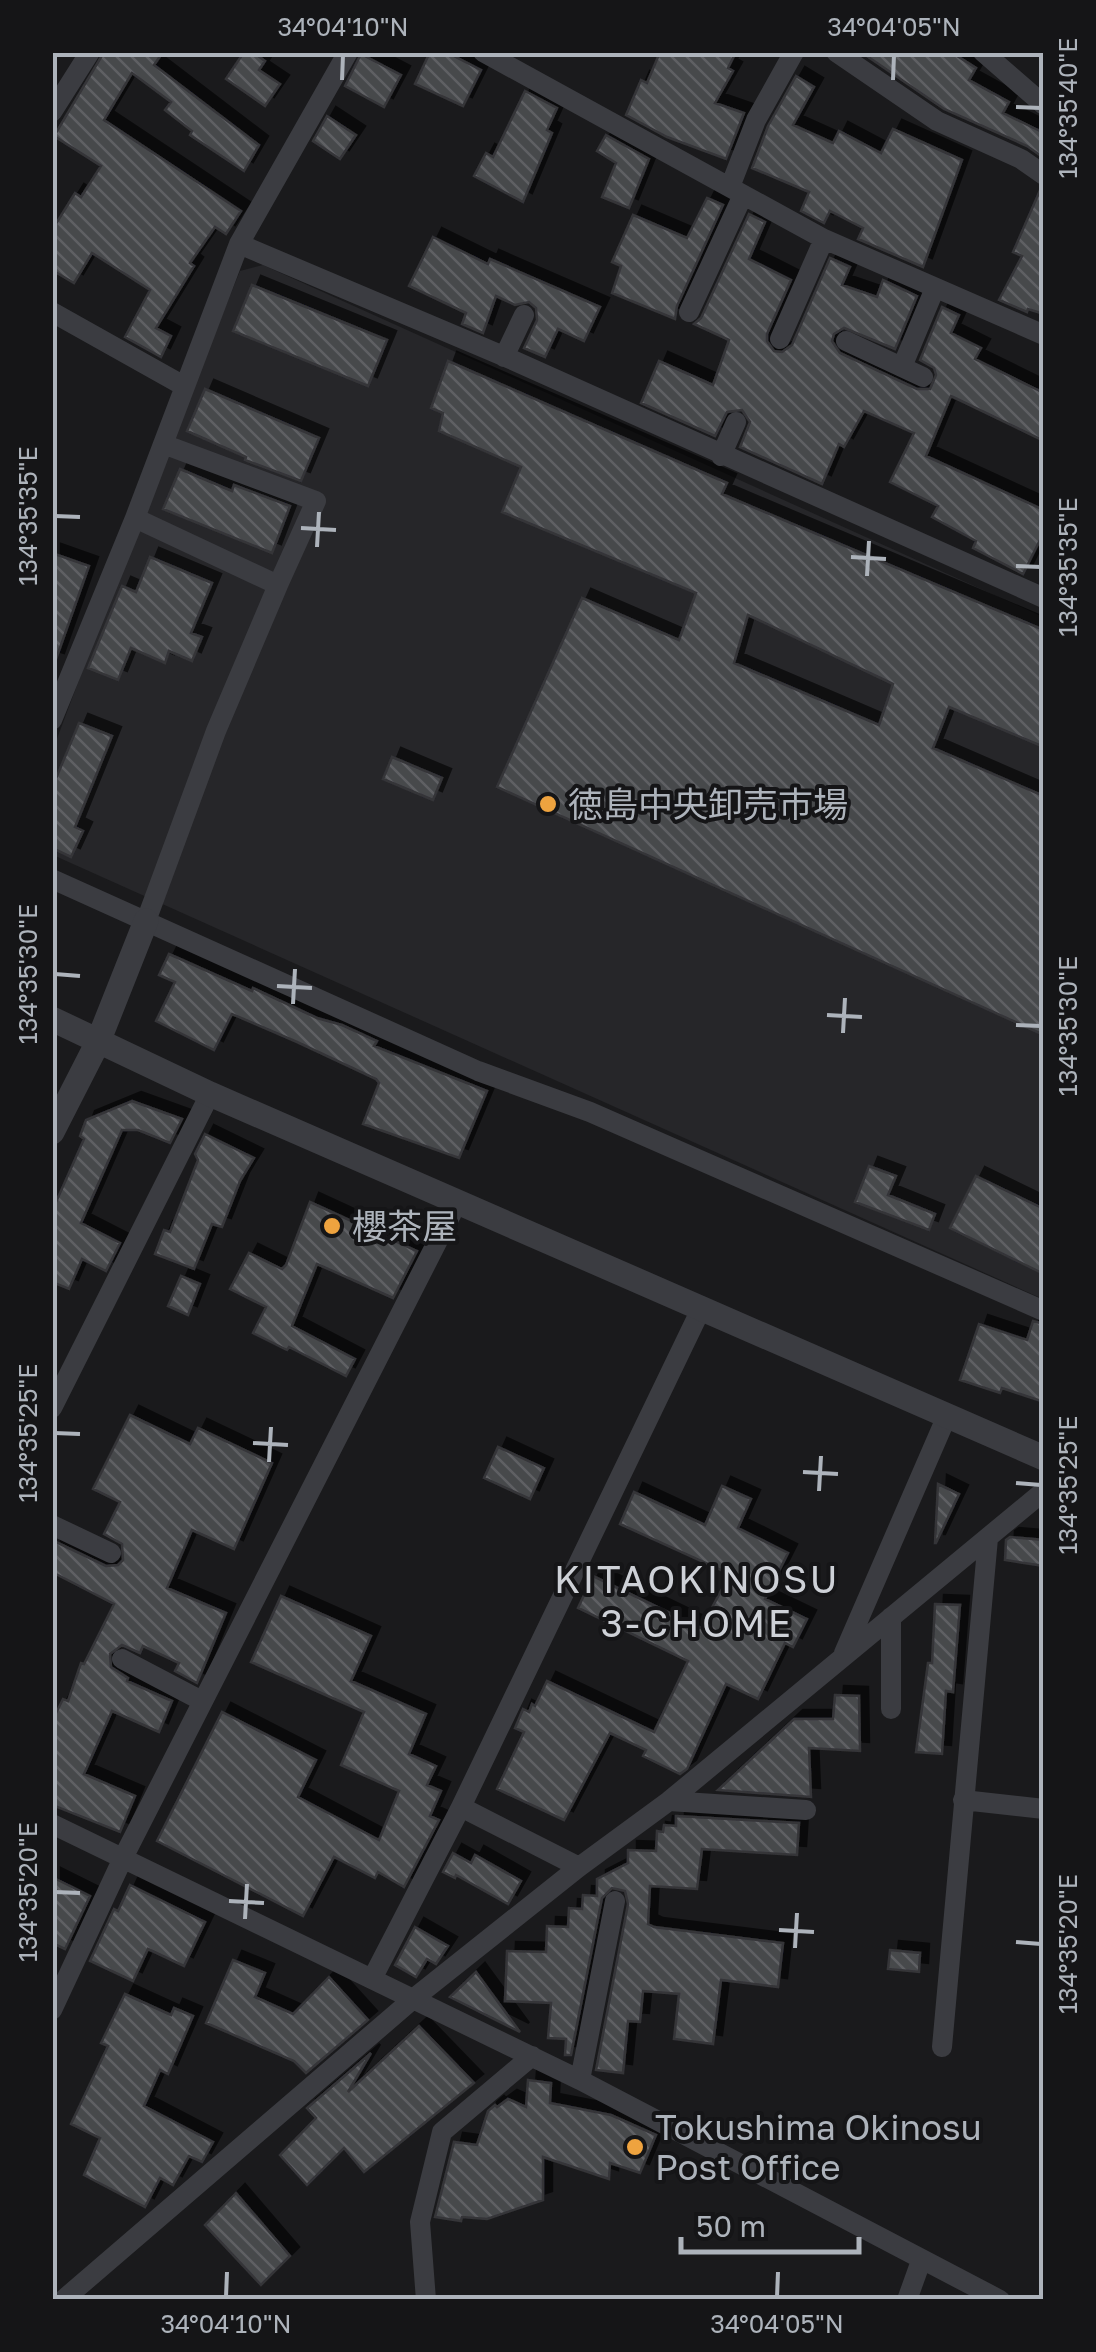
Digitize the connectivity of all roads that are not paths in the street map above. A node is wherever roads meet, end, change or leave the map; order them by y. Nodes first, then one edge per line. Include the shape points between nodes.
1 (90, 52) edge
2 (348, 52) edge
3 (483, 52) edge
4 (794, 52) edge
5 (836, 52) edge
6 (983, 52) edge
7 (1044, 105) edge
8 (52, 112) edge
9 (1044, 174) edge
10 (736, 191) junction
11 (824, 239) junction
12 (238, 244) junction
13 (934, 288) junction
14 (52, 312) edge
15 (689, 312) dead end
16 (524, 315) dead end
17 (1044, 335) edge
18 (780, 339) dead end
19 (846, 342) dead end
20 (504, 356) junction
21 (902, 367) junction
22 (923, 377) dead end
23 (184, 386) junction
24 (736, 422) dead end
25 (163, 444) junction
26 (721, 456) junction
27 (135, 518) junction
28 (278, 584) junction
29 (1044, 598) edge
30 (52, 720) edge
31 (52, 879) edge
32 (146, 921) junction
33 (52, 1019) edge
34 (98, 1042) junction
35 (210, 1094) junction
36 (52, 1132) edge
37 (457, 1203) junction
38 (702, 1308) junction
39 (1044, 1311) edge
40 (52, 1408) edge
41 (946, 1418) junction
42 (1044, 1458) edge
43 (1044, 1491) edge
44 (52, 1525) edge
45 (988, 1538) junction
46 (111, 1552) dead end
47 (891, 1616) junction
48 (843, 1655) junction
49 (122, 1659) dead end
50 (202, 1701) junction
51 (890, 1710) dead end
52 (963, 1800) junction
53 (670, 1801) junction
54 (461, 1807) junction
55 (1044, 1809) edge
56 (806, 1810) dead end
57 (52, 1824) edge
58 (123, 1858) junction
59 (579, 1867) junction
60 (616, 1901) dead end
61 (372, 1979) junction
62 (413, 1999) junction
63 (52, 2010) edge
64 (942, 2047) dead end
65 (532, 2056) junction
66 (580, 2080) junction
67 (921, 2261) junction
68 (63, 2300) edge
69 (426, 2300) edge
70 (907, 2300) edge
71 (1000, 2300) edge

1 - 8 street
2 - 12 street
3 - 10 street
4 - 10 street via 756,120
5 - 9 street via 937,121
6 - 7 street
10 - 11 street
10 - 15 street
11 - 13 street
11 - 18 street
12 - 20 street
12 - 23 street
13 - 17 street
13 - 21 street
14 - 23 street
16 - 20 street
19 - 21 street
20 - 26 street
21 - 22 street
23 - 25 street
24 - 26 street
25 - 27 street
25 - 28 street via 316,501
26 - 29 street
27 - 28 street
27 - 30 street
28 - 32 street
31 - 32 street
32 - 34 street
32 - 39 street via 478,1071 590,1112
33 - 34 street
34 - 35 street
34 - 36 street
35 - 37 street
35 - 40 street
37 - 38 street
37 - 50 street
38 - 41 street
38 - 54 street
41 - 42 street
41 - 48 street
43 - 45 street
44 - 46 street
45 - 47 street
45 - 52 street
47 - 48 street
47 - 51 street
48 - 53 street
49 - 50 street
50 - 58 street
52 - 55 street
52 - 64 street
53 - 56 street
53 - 59 street
54 - 59 street
54 - 61 street
57 - 58 street
58 - 61 street
58 - 63 street
59 - 62 street
60 - 66 street
61 - 62 street
62 - 65 street
62 - 68 street
65 - 66 street
65 - 69 street via 442,2132 420,2222
66 - 67 street
67 - 70 street
67 - 71 street

